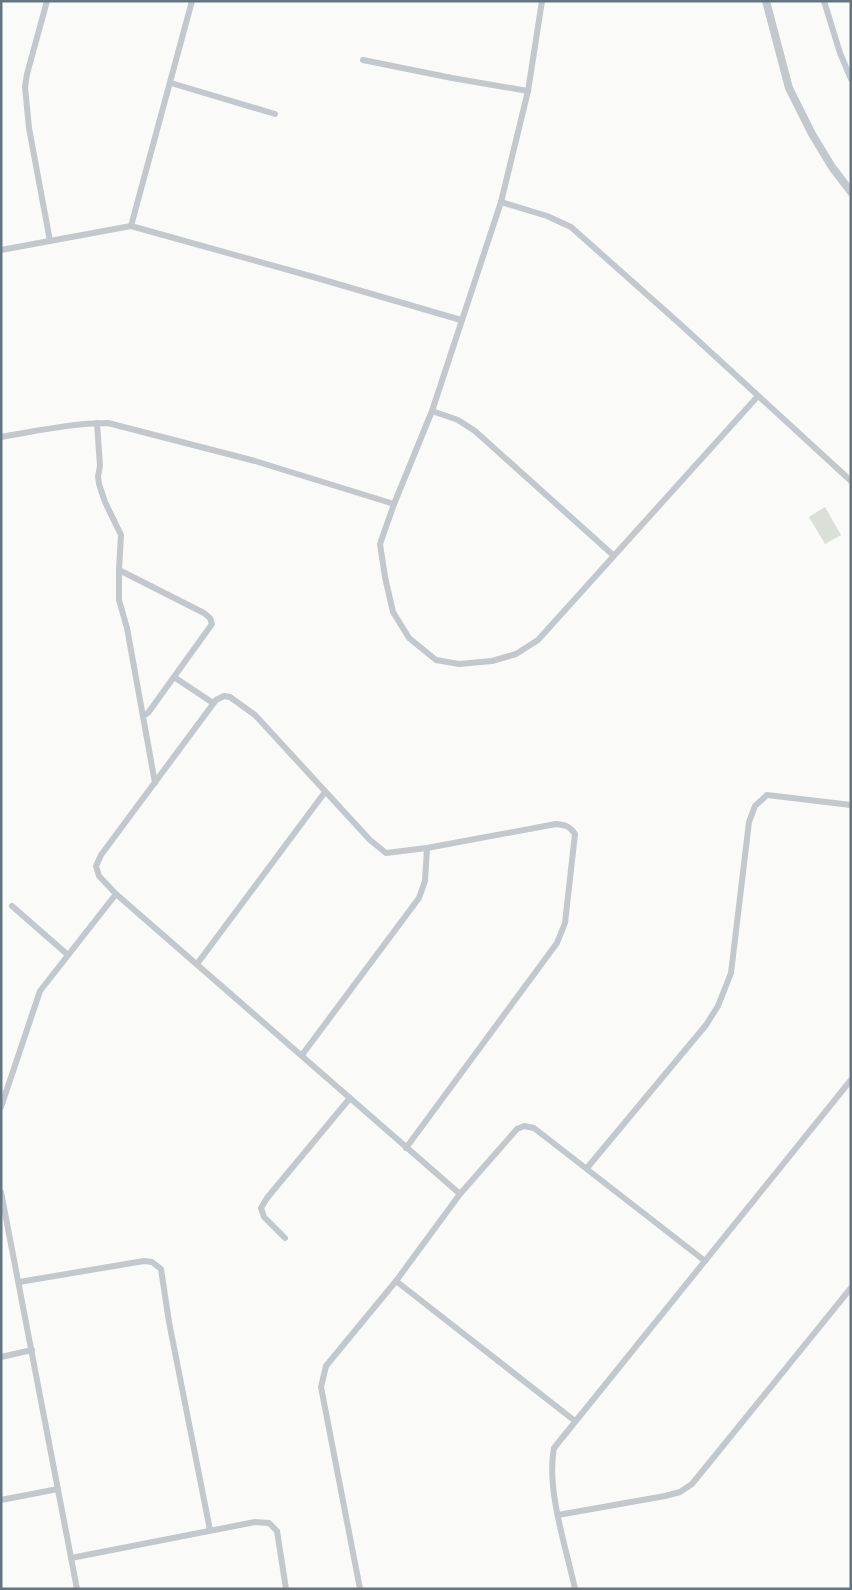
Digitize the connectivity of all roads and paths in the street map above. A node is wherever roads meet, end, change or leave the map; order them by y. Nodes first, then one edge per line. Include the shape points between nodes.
1 (47, 1) edge
2 (192, 1) edge
3 (542, 1) edge
4 (766, 1) edge
5 (824, 1) edge
6 (363, 60) dead end
7 (851, 79) edge
8 (171, 83) junction
9 (528, 91) junction
10 (276, 114) dead end
11 (851, 192) edge
12 (501, 202) junction
13 (131, 226) junction
14 (50, 241) junction
15 (1, 250) edge
16 (461, 320) junction
17 (758, 396) junction
18 (432, 411) junction
19 (97, 423) junction
20 (1, 437) edge
21 (851, 481) edge
22 (394, 504) junction
23 (613, 555) junction
24 (119, 570) junction
25 (174, 676) junction
26 (213, 704) junction
27 (143, 716) junction
28 (155, 782) junction
29 (325, 792) junction
30 (851, 805) edge
31 (427, 848) junction
32 (116, 894) junction
33 (12, 906) dead end
34 (68, 954) junction
35 (198, 964) junction
36 (302, 1055) junction
37 (851, 1080) edge
38 (350, 1098) junction
39 (1, 1107) edge
40 (406, 1148) junction
41 (587, 1168) junction
42 (1, 1192) edge
43 (460, 1194) junction
44 (285, 1238) dead end
45 (705, 1261) junction
46 (396, 1281) junction
47 (19, 1282) junction
48 (851, 1288) edge
49 (32, 1350) junction
50 (1, 1357) edge
51 (575, 1421) junction
52 (58, 1489) junction
53 (1, 1500) edge
54 (558, 1515) junction
55 (210, 1530) junction
56 (71, 1558) junction
57 (77, 1589) edge
58 (286, 1589) edge
59 (360, 1589) edge
60 (575, 1589) edge

1 - 14 street via 25,86
2 - 8 street
3 - 9 street
4 - 11 street via 789,88 822,151
5 - 7 street
6 - 9 street
8 - 10 street
8 - 13 street
9 - 12 street
12 - 16 street
12 - 17 street via 548,216 571,227
13 - 14 street
13 - 16 street
14 - 15 street
16 - 18 street
17 - 21 street
17 - 23 street
18 - 22 street
18 - 23 street via 458,420 475,432
19 - 20 street
19 - 22 street via 108,423 256,461
19 - 24 street via 99,484 104,502 121,535
22 - 23 street via 380,544 393,612 409,638 436,660 459,664 492,661 516,654 538,640
24 - 25 street via 210,618 212,624 208,631
24 - 27 street via 119,600
25 - 26 street
25 - 27 street
26 - 28 street
26 - 29 street via 224,696 230,697 255,715
27 - 28 street
28 - 32 street via 96,866 99,876
29 - 31 street via 370,840 386,852
29 - 35 street
30 - 41 street via 766,795 755,806 749,822 731,972 718,1006 706,1025
31 - 36 street via 425,881 419,898
31 - 40 street via 556,824 572,828 575,834 565,923 557,943
32 - 34 street
32 - 35 street
33 - 34 street
34 - 39 street via 40,991
35 - 36 street
36 - 38 street
37 - 45 street
38 - 40 street
38 - 44 street via 261,1208 264,1217
40 - 43 street
41 - 43 street via 534,1128 524,1126 517,1129
41 - 45 street
42 - 47 street
43 - 46 street
45 - 51 street
46 - 51 street
46 - 59 street via 326,1366 321,1387
47 - 49 street
47 - 55 street via 144,1261 152,1262 160,1269
48 - 54 street via 692,1484 665,1496
49 - 50 street
49 - 52 street
51 - 54 street via 554,1448 552,1462
52 - 53 street
52 - 56 street
54 - 60 street
55 - 56 street
55 - 58 street via 255,1522 269,1523 277,1531
56 - 57 street

